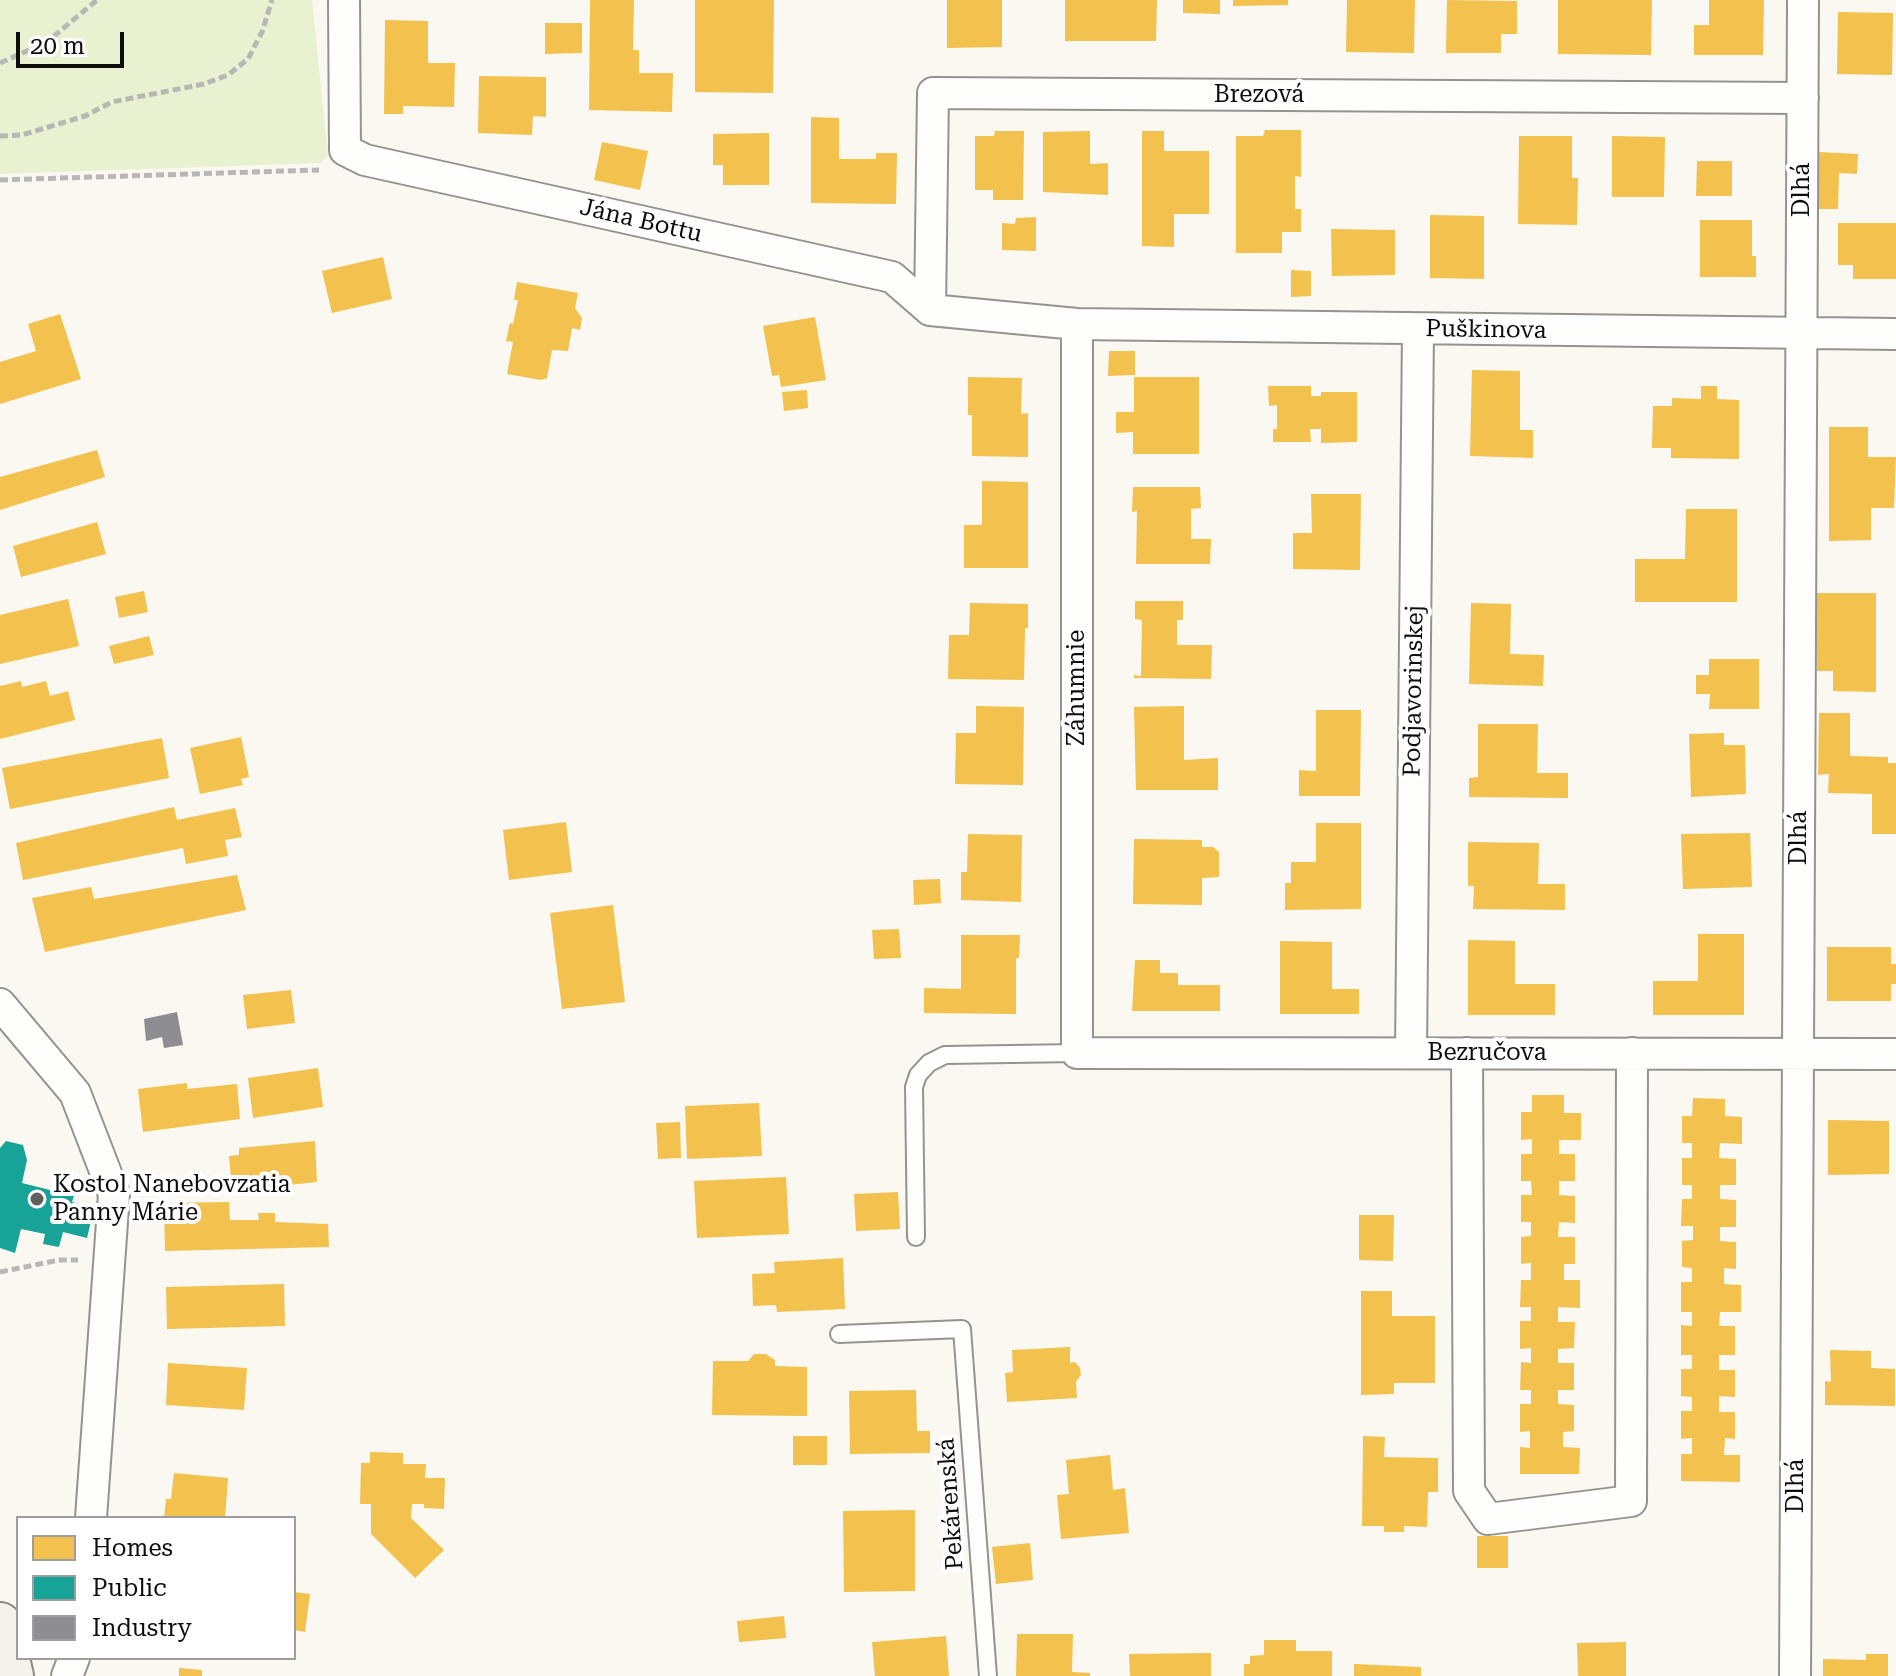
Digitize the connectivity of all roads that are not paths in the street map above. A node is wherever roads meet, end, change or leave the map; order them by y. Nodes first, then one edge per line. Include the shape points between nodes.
1 (344, 0) edge
2 (1803, 0) edge
3 (1803, 98) junction
4 (930, 310) junction
5 (1077, 324) junction
6 (1418, 329) junction
7 (1801, 334) junction
8 (1896, 334) edge
9 (0, 1004) edge
10 (1077, 1053) junction
11 (1411, 1053) junction
12 (1467, 1053) junction
13 (1632, 1053) junction
14 (1798, 1053) junction
15 (1896, 1054) edge
16 (916, 1237) dead end
17 (839, 1334) dead end
18 (91, 1516) edge
19 (0, 1624) edge
20 (12, 1676) edge
21 (988, 1676) edge
22 (1795, 1676) edge

1 - 4 street, Jána Bottu via 345,150 365,160 892,277
2 - 3 street, Dlhá
3 - 4 street, Brezová via 933,93
3 - 7 street, Dlhá
4 - 5 street
5 - 6 street, Puškinova
5 - 10 street, Záhumnie
6 - 7 street, Puškinova
6 - 11 street, Podjavorinskej
7 - 8 street, Puškinova
7 - 14 street, Dlhá
9 - 18 street via 75,1093 114,1194
10 - 11 street, Bezručova
10 - 16 lane via 945,1055 918,1075
11 - 12 street, Bezručova
12 - 13 street, Bezručova
12 - 13 street via 1469,1491 1488,1519 1631,1501
13 - 14 street, Bezručova
14 - 15 street, Bezručova
14 - 22 street, Dlhá
17 - 21 lane, Pekárenská via 962,1329
19 - 20 street

